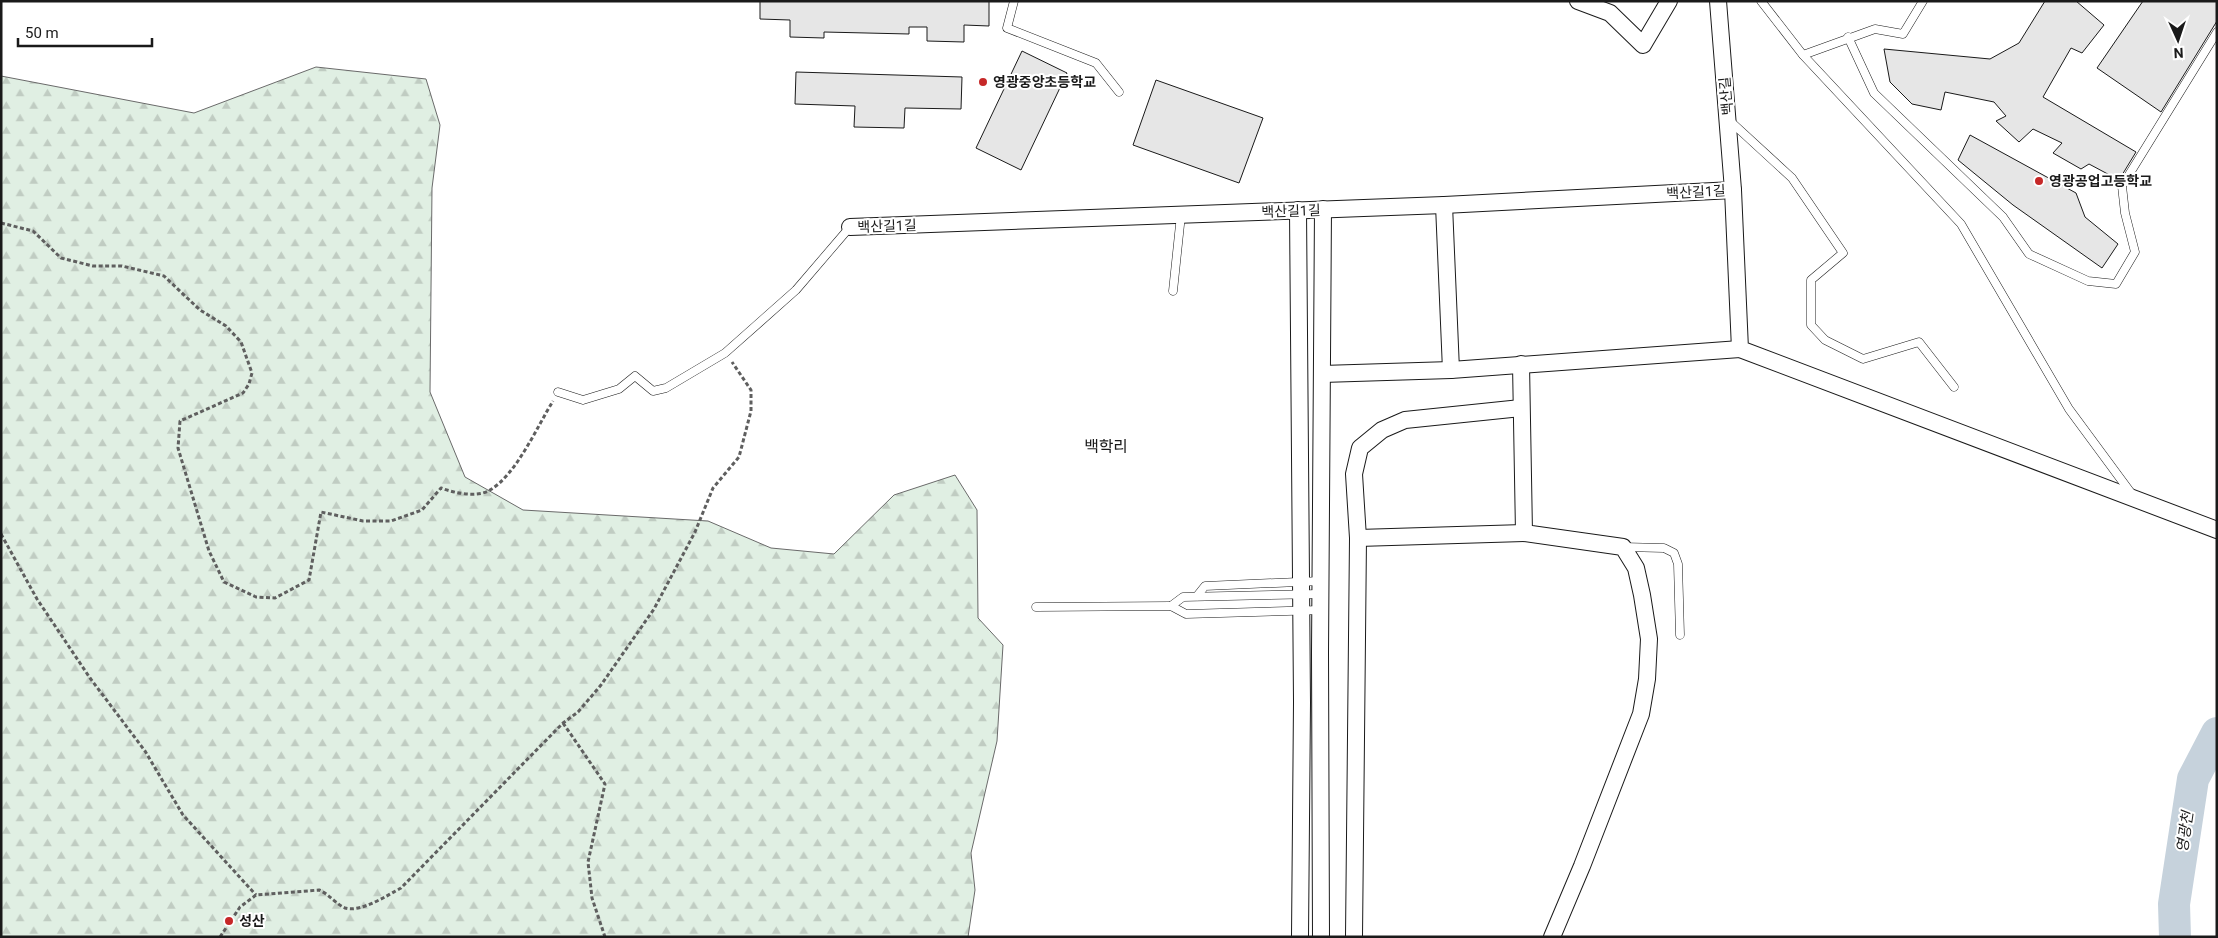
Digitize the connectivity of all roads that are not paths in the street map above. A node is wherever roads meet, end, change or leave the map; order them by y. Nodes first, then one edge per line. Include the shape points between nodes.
1 (1014, 1) edge
2 (1578, 1) edge
3 (1669, 1) edge
4 (1718, 1) edge
5 (1761, 1) edge
6 (1923, 1) edge
7 (2217, 32) edge
8 (1848, 37) junction
9 (1803, 55) junction
10 (1119, 92) dead end
11 (1728, 119) junction
12 (1733, 190) junction
13 (1444, 205) junction
14 (1323, 209) junction
15 (1298, 210) junction
16 (1181, 215) junction
17 (850, 227) joint
18 (1172, 291) dead end
19 (1740, 349) junction
20 (1521, 364) junction
21 (1451, 370) junction
22 (1322, 374) junction
23 (1954, 386) dead end
24 (558, 392) road end
25 (1521, 408) junction
26 (2134, 498) junction
27 (2217, 530) edge
28 (1524, 534) junction
29 (1358, 538) junction
30 (1623, 547) junction
31 (1301, 595) junction
32 (1321, 595) junction
33 (1196, 596) junction
34 (1171, 606) junction
35 (1036, 607) dead end
36 (1680, 634) dead end
37 (1300, 937) edge
38 (1321, 937) edge
39 (1354, 937) edge
40 (1552, 937) edge

1 - 10 lane via 1008,28 1096,63
2 - 3 street via 1610,13 1643,45
4 - 11 street, 백산길
5 - 9 lane
6 - 8 lane via 1902,34 1875,29
7 - 8 lane via 2122,186 2135,252 2116,284 2088,281 2029,254 2003,217 1874,94
8 - 9 lane
9 - 26 lane via 1961,224 2069,409
11 - 12 street, 백산길
11 - 23 lane via 1792,178 1843,253 1811,280 1811,325 1825,340 1863,359 1919,342
12 - 13 street, 백산길1길
12 - 19 street, 백산길
13 - 14 street, 백산길1길
13 - 21 street
14 - 15 street, 백산길1길
14 - 22 street
15 - 16 street, 백산길1길
15 - 31 street
16 - 17 street, 백산길1길
16 - 18 lane
17 - 24 lane via 796,290 725,353 666,388 653,391 635,376 619,389 583,400
19 - 20 street
19 - 26 street
20 - 21 street
20 - 25 street
21 - 22 street
22 - 32 street
25 - 28 street
25 - 29 street via 1405,420 1382,430 1360,448 1354,474
26 - 27 street
28 - 29 street
28 - 30 street
29 - 39 street
30 - 36 lane via 1664,548 1674,553 1678,564
30 - 40 street via 1636,568 1649,639 1641,714
31 - 32 lane
31 - 32 lane
31 - 32 lane
31 - 33 lane
31 - 33 lane via 1205,586
31 - 34 lane via 1186,614
31 - 37 street
32 - 38 street
33 - 34 lane via 1184,597
34 - 35 lane

